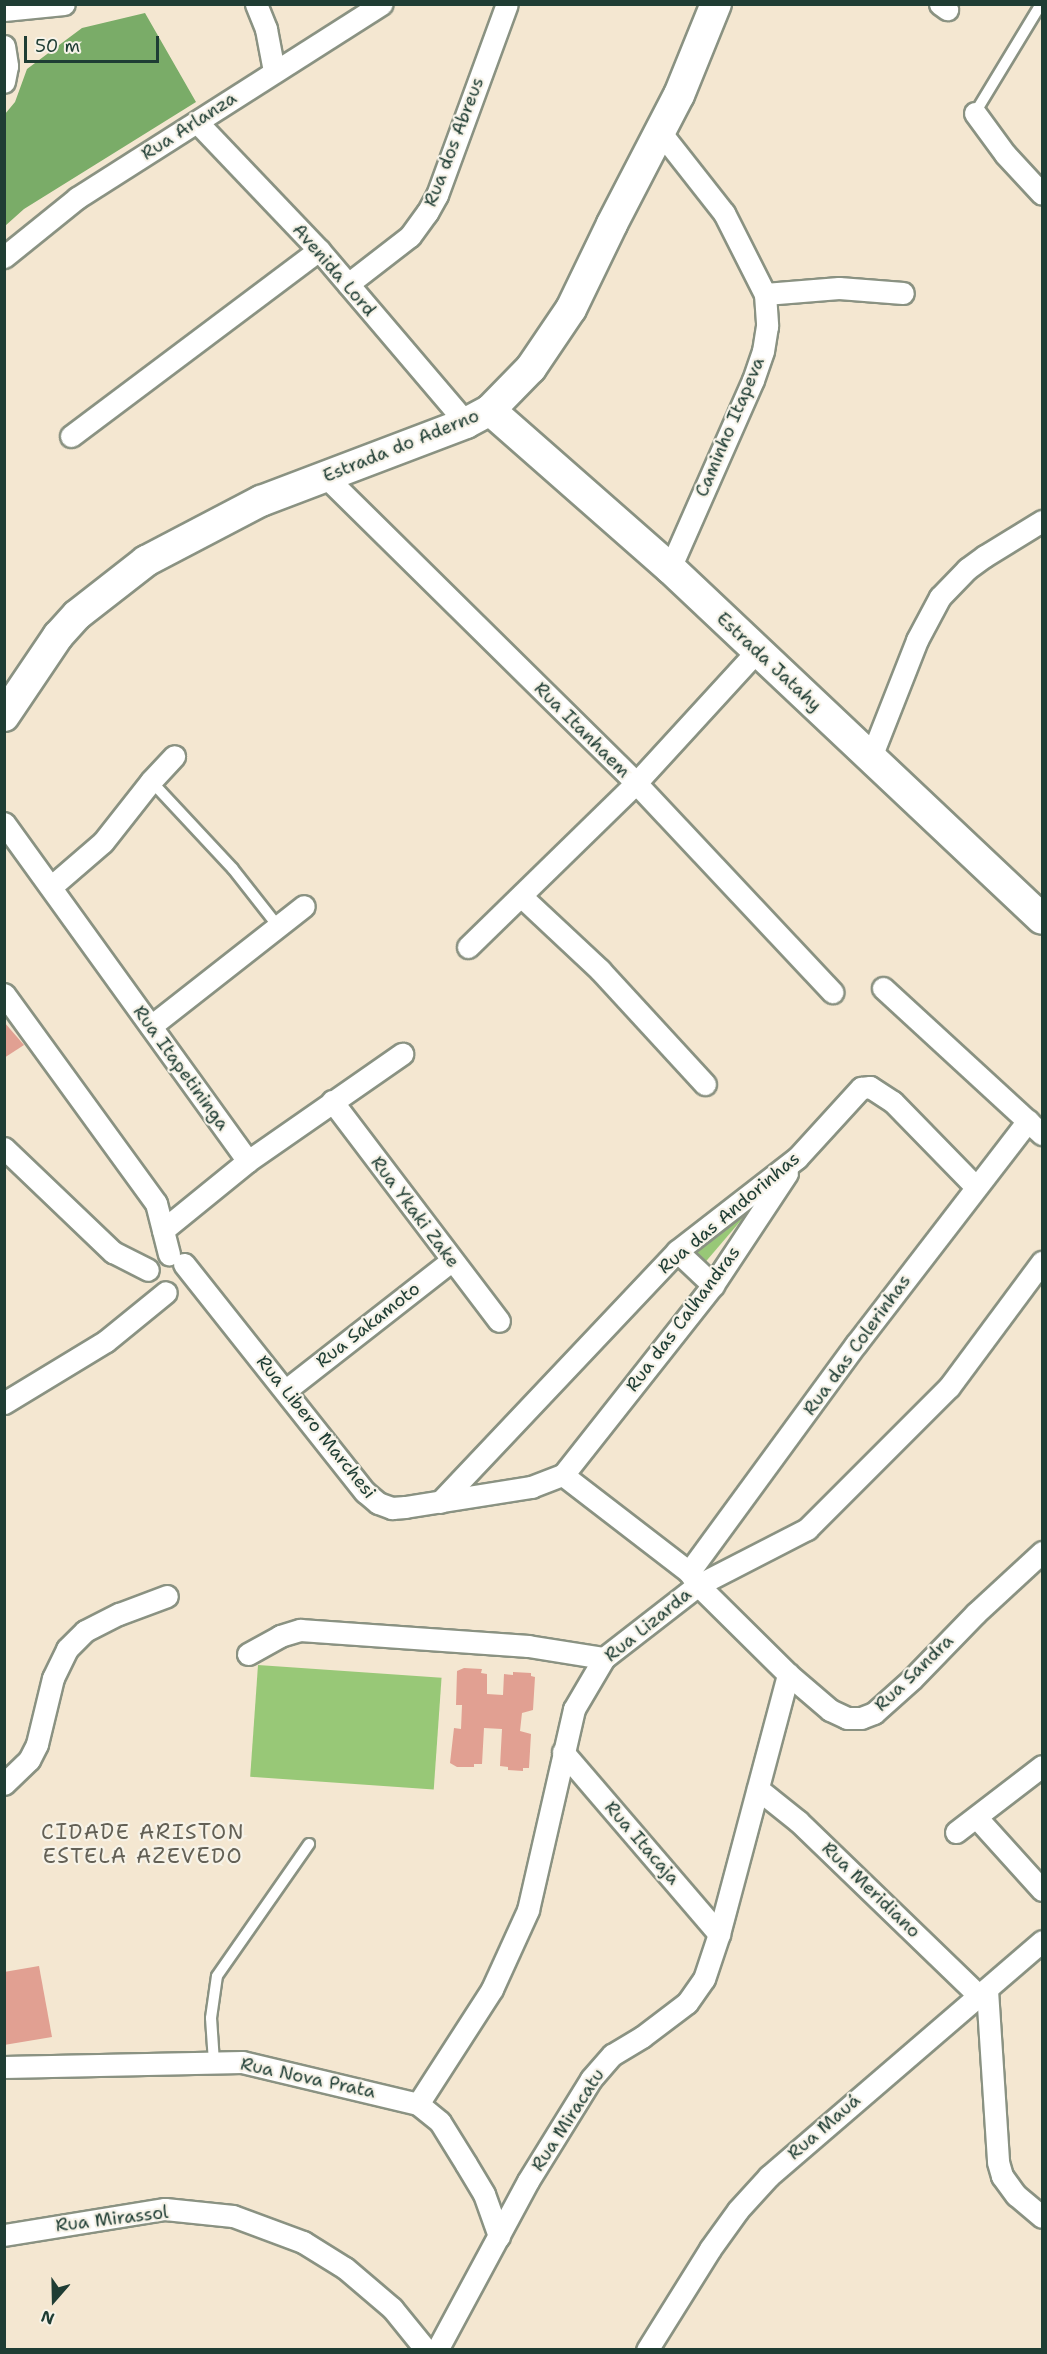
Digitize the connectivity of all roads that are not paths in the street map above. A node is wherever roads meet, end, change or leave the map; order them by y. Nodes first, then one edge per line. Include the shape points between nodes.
1 (64, 4) edge
2 (256, 4) edge
3 (381, 4) edge
4 (507, 4) edge
5 (716, 4) edge
6 (1041, 4) edge
7 (4, 10) edge
8 (4, 46) edge
9 (274, 71) junction
10 (4, 81) edge
11 (975, 113) joint
12 (197, 122) junction
13 (661, 133) junction
14 (1042, 194) edge
15 (319, 250) junction
16 (4, 257) edge
17 (348, 284) junction
18 (903, 293) dead end
19 (765, 294) junction
20 (478, 416) junction
21 (71, 436) dead end
22 (325, 476) junction
23 (1042, 521) edge
24 (670, 568) junction
25 (757, 651) junction
26 (16, 682) edge
27 (4, 716) edge
28 (174, 756) dead end
29 (871, 757) junction
30 (151, 781) junction
31 (636, 783) junction
32 (4, 823) edge
33 (52, 886) junction
34 (521, 897) junction
35 (304, 906) dead end
36 (1042, 919) edge
37 (277, 925) junction
38 (468, 947) dead end
39 (884, 988) dead end
40 (832, 992) dead end
41 (4, 994) edge
42 (152, 1026) junction
43 (402, 1054) dead end
44 (705, 1084) dead end
45 (332, 1101) junction
46 (1035, 1127) edge
47 (4, 1148) edge
48 (797, 1158) junction
49 (248, 1161) junction
50 (975, 1186) junction
51 (163, 1230) junction
52 (677, 1251) junction
53 (177, 1259) junction
54 (451, 1261) junction
55 (1042, 1262) edge
56 (148, 1270) junction
57 (713, 1285) junction
58 (165, 1292) junction
59 (499, 1321) dead end
60 (286, 1390) junction
61 (4, 1403) edge
62 (563, 1475) junction
63 (440, 1502) junction
64 (1042, 1552) edge
65 (694, 1579) junction
66 (167, 1596) dead end
67 (248, 1654) dead end
68 (604, 1658) junction
69 (788, 1674) junction
70 (563, 1752) junction
71 (1042, 1766) edge
72 (4, 1784) edge
73 (758, 1789) junction
74 (977, 1818) junction
75 (956, 1832) dead end
76 (309, 1844) dead end
77 (1042, 1890) edge
78 (720, 1934) junction
79 (1042, 1941) edge
80 (983, 1993) junction
81 (214, 2062) junction
82 (4, 2067) edge
83 (418, 2104) junction
84 (1042, 2217) edge
85 (4, 2235) edge
86 (499, 2236) junction
87 (426, 2349) edge
88 (437, 2349) edge
89 (647, 2349) edge

1 - 7 street
2 - 9 street via 266,29
3 - 9 street, Rua Arlanza
4 - 17 street, Rua dos Abreus via 427,213 410,236
5 - 13 main road, Estrada do Aderno
6 - 11 lane
8 - 10 street
9 - 12 street, Rua Arlanza
11 - 14 street via 1005,154
12 - 15 street, Avenida Lord
12 - 16 street, Rua Arlanza via 77,198
13 - 19 street, Caminho Itapeva via 724,213
13 - 20 main road, Estrada do Aderno via 571,309 531,368
15 - 17 street, Avenida Lord
15 - 21 street
17 - 20 street, Avenida Lord
18 - 19 street via 839,288
19 - 24 street, Caminho Itapeva via 767,326 763,351
20 - 22 main road, Estrada do Aderno
20 - 24 main road, Estrada Jatahy
22 - 26 main road, Estrada do Aderno via 261,501 146,561 77,615
22 - 31 street, Rua Itanhaem
23 - 29 street via 967,569 940,597 917,640
24 - 25 main road, Estrada Jatahy
25 - 29 main road, Estrada Jatahy
25 - 31 street
26 - 27 main road, Estrada do Aderno
28 - 30 street
29 - 36 main road, Estrada Jatahy
30 - 33 street via 103,842
30 - 37 lane via 233,868
31 - 34 street
31 - 40 street, Rua Itanhaem
32 - 33 street, Rua Itapetininga
33 - 42 street, Rua Itapetininga
34 - 38 street
34 - 44 street via 600,970
35 - 37 street
37 - 42 street
39 - 46 street
41 - 51 street, Rua Libero Marchesi via 156,1203
42 - 49 street, Rua Itapetininga
43 - 45 street
45 - 49 street
45 - 54 street, Rua Ykaki Zake
46 - 50 street, Rua das Colerinhas
47 - 56 street via 113,1252
48 - 50 street, Rua das Andorinhas via 853,1095 870,1087 893,1102
48 - 52 street, Rua das Andorinhas
48 - 57 street, Rua das Calhandras
49 - 51 street
50 - 65 street, Rua das Colerinhas via 856,1344
51 - 53 street, Rua Libero Marchesi
52 - 57 street
52 - 63 street, Rua das Andorinhas
53 - 56 street via 154,1260
53 - 58 street via 186,1276 181,1286
53 - 60 street, Rua Libero Marchesi
54 - 59 street, Rua Ykaki Zake
54 - 60 street, Rua Sakamoto
55 - 65 street, Rua Lizarda via 949,1387 807,1529
56 - 58 street via 154,1287
57 - 62 street, Rua das Calhandras
58 - 61 street via 106,1341
60 - 63 street, Rua Libero Marchesi via 365,1492 378,1503 405,1508
62 - 63 street, Rua Libero Marchesi via 531,1487
62 - 65 street
64 - 69 street, Rua Sandra via 874,1713 847,1718 830,1710
65 - 68 street, Rua Lizarda
65 - 69 street, Rua Sandra
66 - 72 street via 85,1631 67,1649 53,1678 37,1744 29,1760
67 - 68 street via 300,1630 528,1646
68 - 70 street, Rua Lizarda via 574,1709
69 - 73 street, Rua Miracatu
70 - 78 street, Rua Itacaja
70 - 83 street, Rua Lizarda via 528,1910 492,1989
71 - 74 street
73 - 78 street, Rua Miracatu
73 - 80 street, Rua Meridiano
74 - 75 street
74 - 77 street
76 - 81 lane via 217,1976 211,2018
78 - 86 street, Rua Miracatu via 704,1979 687,2003 612,2055 591,2079
79 - 80 street, Rua Mauá
80 - 84 street via 998,2162 1002,2176 1016,2195
80 - 89 street, Rua Mauá via 770,2176 738,2210 710,2249
81 - 82 street, Rua Nova Prata
81 - 83 street, Rua Nova Prata via 242,2062
83 - 86 street, Rua Nova Prata via 440,2122 466,2164
85 - 87 street, Rua Mirassol via 165,2209 233,2216 303,2242 345,2268 392,2308
86 - 88 street, Rua Miracatu

